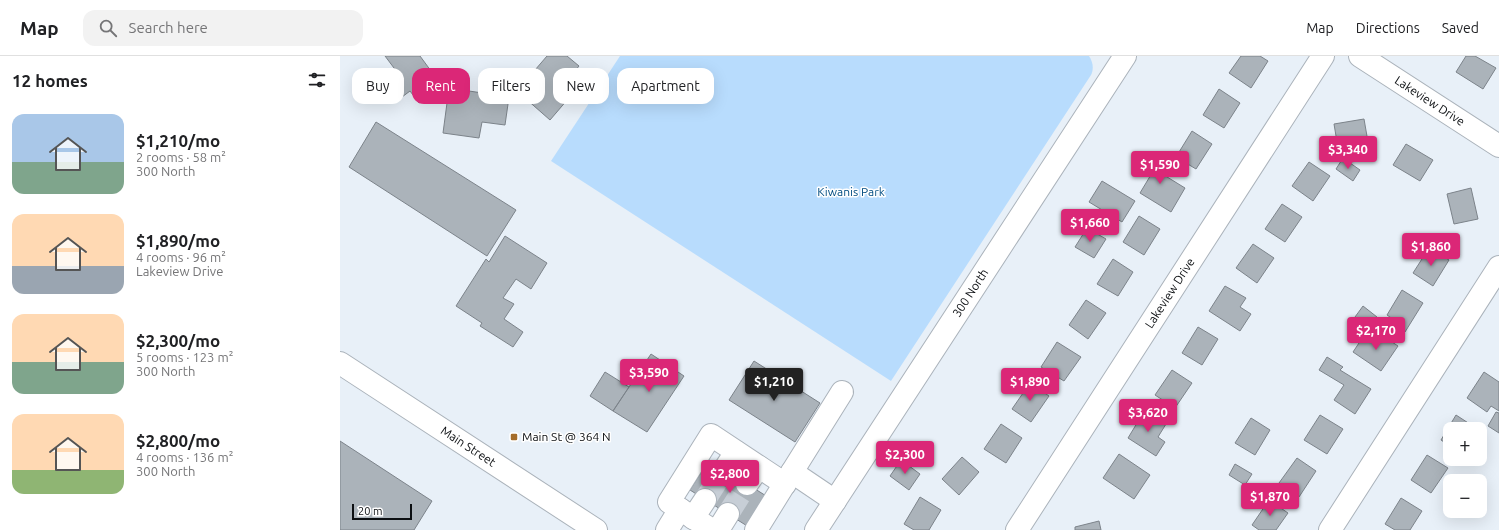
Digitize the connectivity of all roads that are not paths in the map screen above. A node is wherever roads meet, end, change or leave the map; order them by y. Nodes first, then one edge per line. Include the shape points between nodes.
1 (1324, 56) edge
2 (1360, 56) edge
3 (1122, 57) edge
4 (1499, 146) edge
5 (1499, 267) edge
6 (340, 363) edge
7 (842, 392) dead end
8 (736, 452) junction
9 (724, 470) tunnel mouth
10 (789, 478) junction
11 (705, 500) tunnel mouth
12 (835, 501) junction
13 (687, 513) junction
14 (596, 530) edge
15 (666, 530) edge
16 (712, 530) edge
17 (756, 530) edge
18 (816, 530) edge
19 (1017, 530) edge
20 (1330, 530) edge

1 - 19 street, Lakeview Drive
2 - 4 street, Lakeview Drive
3 - 12 street, 300 North
5 - 20 street
6 - 14 street, Main Street
7 - 10 street
8 - 9 street
8 - 10 street via 753,476
8 - 13 street via 711,435 669,502
10 - 12 street
10 - 17 street
11 - 13 street
12 - 18 street, 300 North
13 - 15 street
13 - 16 street

